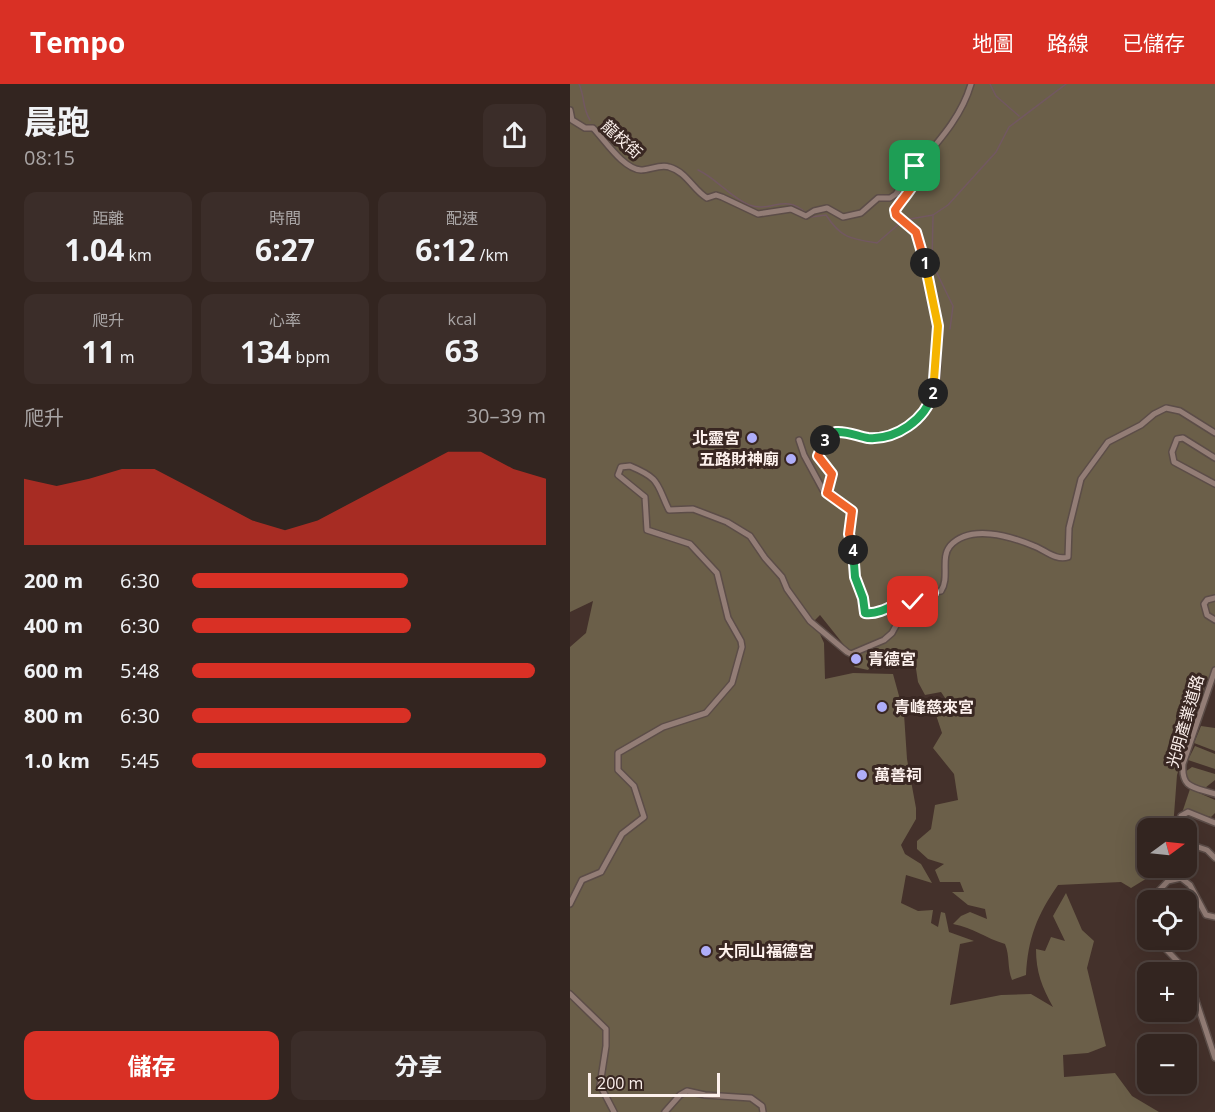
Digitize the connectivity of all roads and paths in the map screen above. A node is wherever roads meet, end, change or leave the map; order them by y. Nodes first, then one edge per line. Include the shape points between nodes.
1 (970, 84) edge
2 (570, 110) edge
3 (921, 160) junction
4 (1215, 433) edge
5 (799, 440) dead end
6 (1215, 458) edge
7 (1215, 484) edge
8 (827, 493) junction
9 (933, 593) junction
10 (1215, 598) edge
11 (1215, 620) edge
12 (1215, 670) edge
13 (1215, 794) edge
14 (1180, 818) edge
15 (1215, 823) edge
16 (1197, 847) edge
17 (1215, 858) edge
18 (1160, 890) edge
19 (1193, 890) edge
20 (1197, 898) edge
21 (570, 904) edge
22 (1215, 917) edge
23 (1167, 950) edge
24 (570, 994) edge
25 (1215, 1058) edge
26 (614, 1112) edge
27 (665, 1112) edge
28 (763, 1112) edge

1 - 3 street, 龍校街 via 966,102 955,121
2 - 3 street, 龍校街 via 577,125 594,128 628,165 636,169 667,166 690,179 704,197 722,197 758,213 791,208 806,216 827,208 843,217 861,213 878,198 896,194
3 - 8 street via 920,174 910,195 895,210 899,220 918,236 925,262 938,326 934,387 925,411 897,432 872,438 843,431 829,435 818,456 832,474
4 - 9 street via 1173,408 1160,410 1141,425 1107,442 1095,456 1076,496 1068,557 1062,559 1036,546 997,535 971,535 946,552 943,588
5 - 8 street
6 - 7 street via 1183,438 1176,439 1173,446 1174,462
8 - 9 street via 853,513 849,534 865,613 889,608 914,594
9 - 21 street via 906,608 884,640 851,654 810,621 750,536 693,509 669,510 663,490 654,479 630,465 621,467 618,475 645,497 647,530 690,544 717,573 728,618 742,647 735,676 706,713 663,727 618,753 618,770 634,786 644,817 622,834 602,872 582,880
10 - 11 street via 1204,604 1207,615
12 - 13 street, 光明產業道路 via 1182,777 1186,784
14 - 15 street via 1188,812
16 - 17 street
18 - 19 street via 1181,878
20 - 22 street via 1206,915
23 - 25 street via 1186,970
24 - 26 street via 606,1029 600,1085
27 - 28 street via 687,1091 751,1098 762,1106

